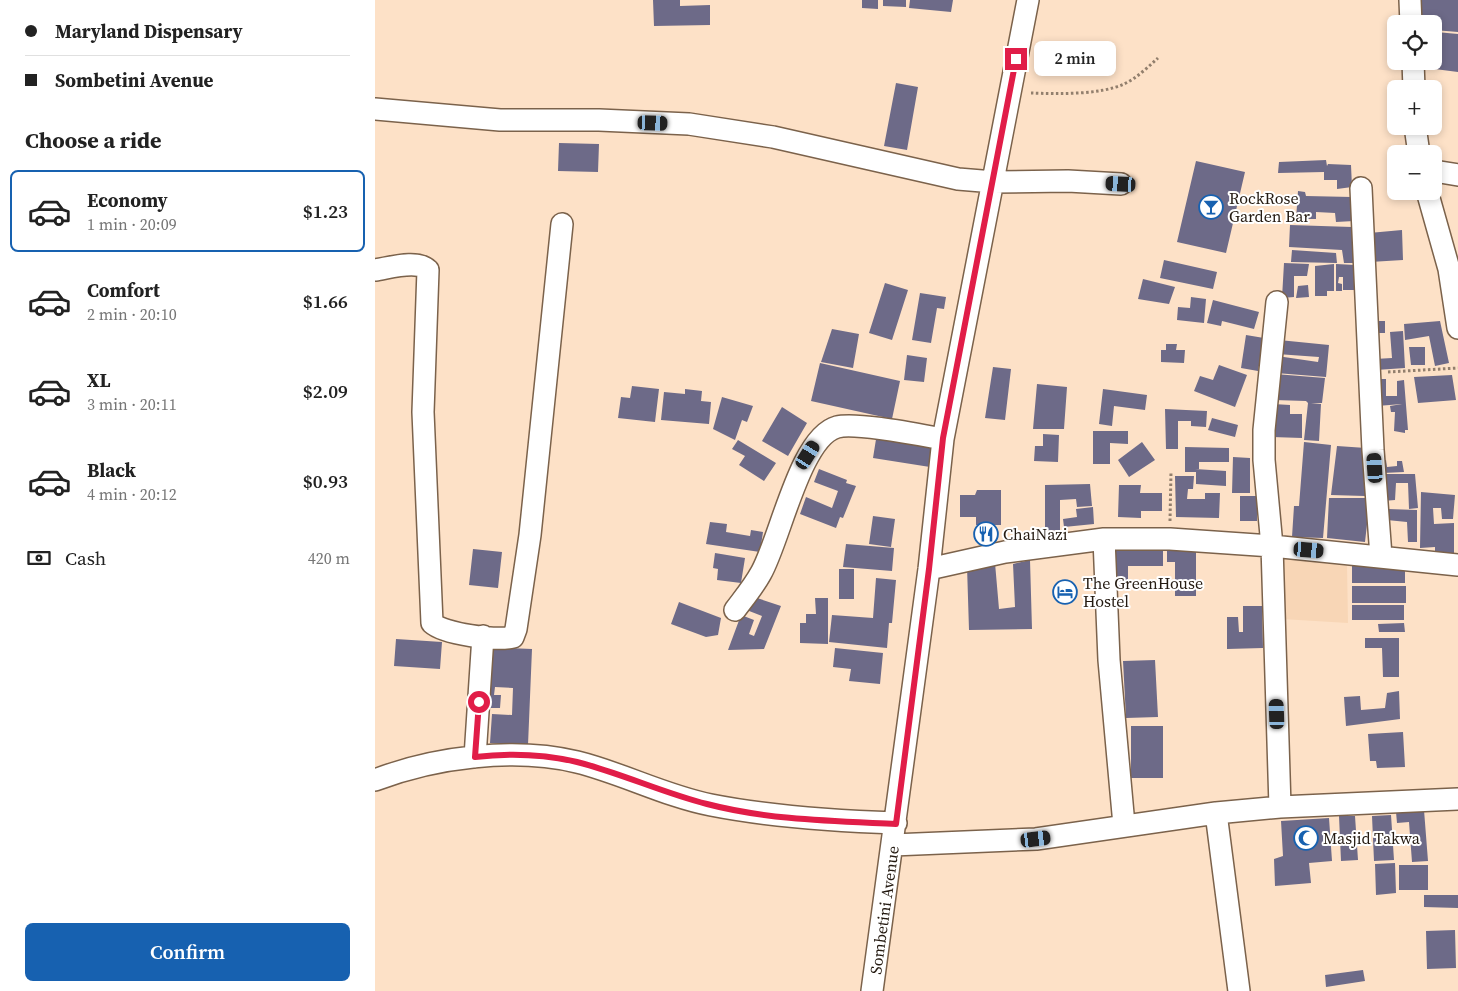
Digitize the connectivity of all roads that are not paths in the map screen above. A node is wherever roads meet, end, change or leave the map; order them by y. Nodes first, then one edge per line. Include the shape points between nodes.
1 (1028, 0) edge
2 (1410, 0) edge
3 (1411, 15) edge
4 (375, 109) edge
5 (1442, 172) edge
6 (1458, 175) edge
7 (994, 182) junction
8 (1121, 184) dead end
9 (1361, 188) dead end
10 (1430, 200) edge
11 (563, 224) dead end
12 (375, 270) edge
13 (1277, 302) dead end
14 (1458, 328) edge
15 (943, 438) junction
16 (1104, 539) junction
17 (1272, 546) junction
18 (1381, 556) junction
19 (1458, 565) edge
20 (929, 569) junction
21 (735, 610) dead end
22 (483, 636) junction
23 (475, 757) junction
24 (375, 780) edge
25 (1458, 799) edge
26 (1280, 807) junction
27 (1216, 813) junction
28 (896, 824) junction
29 (1124, 826) junction
30 (893, 845) junction
31 (872, 991) edge
32 (1239, 991) edge

1 - 7 street, Sombetini Avenue
2 - 3 street
4 - 7 street via 500,120 689,124 773,137 958,179
5 - 6 street
7 - 8 street
7 - 15 street, Sombetini Avenue
9 - 18 street
10 - 14 street via 1449,269
11 - 22 street via 530,535 517,620 513,637 496,639
12 - 22 street via 416,265 428,270 423,412 432,623 438,628
13 - 17 street via 1264,430
15 - 20 street, Sombetini Avenue
15 - 21 street via 861,428 838,427 826,432 808,455 762,573
16 - 17 street via 1170,539
16 - 20 street via 1005,552
16 - 29 street via 1109,660
17 - 18 street
17 - 26 street
18 - 19 street
20 - 28 street, Sombetini Avenue
22 - 23 street
23 - 24 street
23 - 28 street via 503,754 577,762 709,805 760,813
25 - 26 street
26 - 27 street
27 - 29 street
27 - 32 street
28 - 30 street, Sombetini Avenue
29 - 30 street via 1036,839
30 - 31 street, Sombetini Avenue

